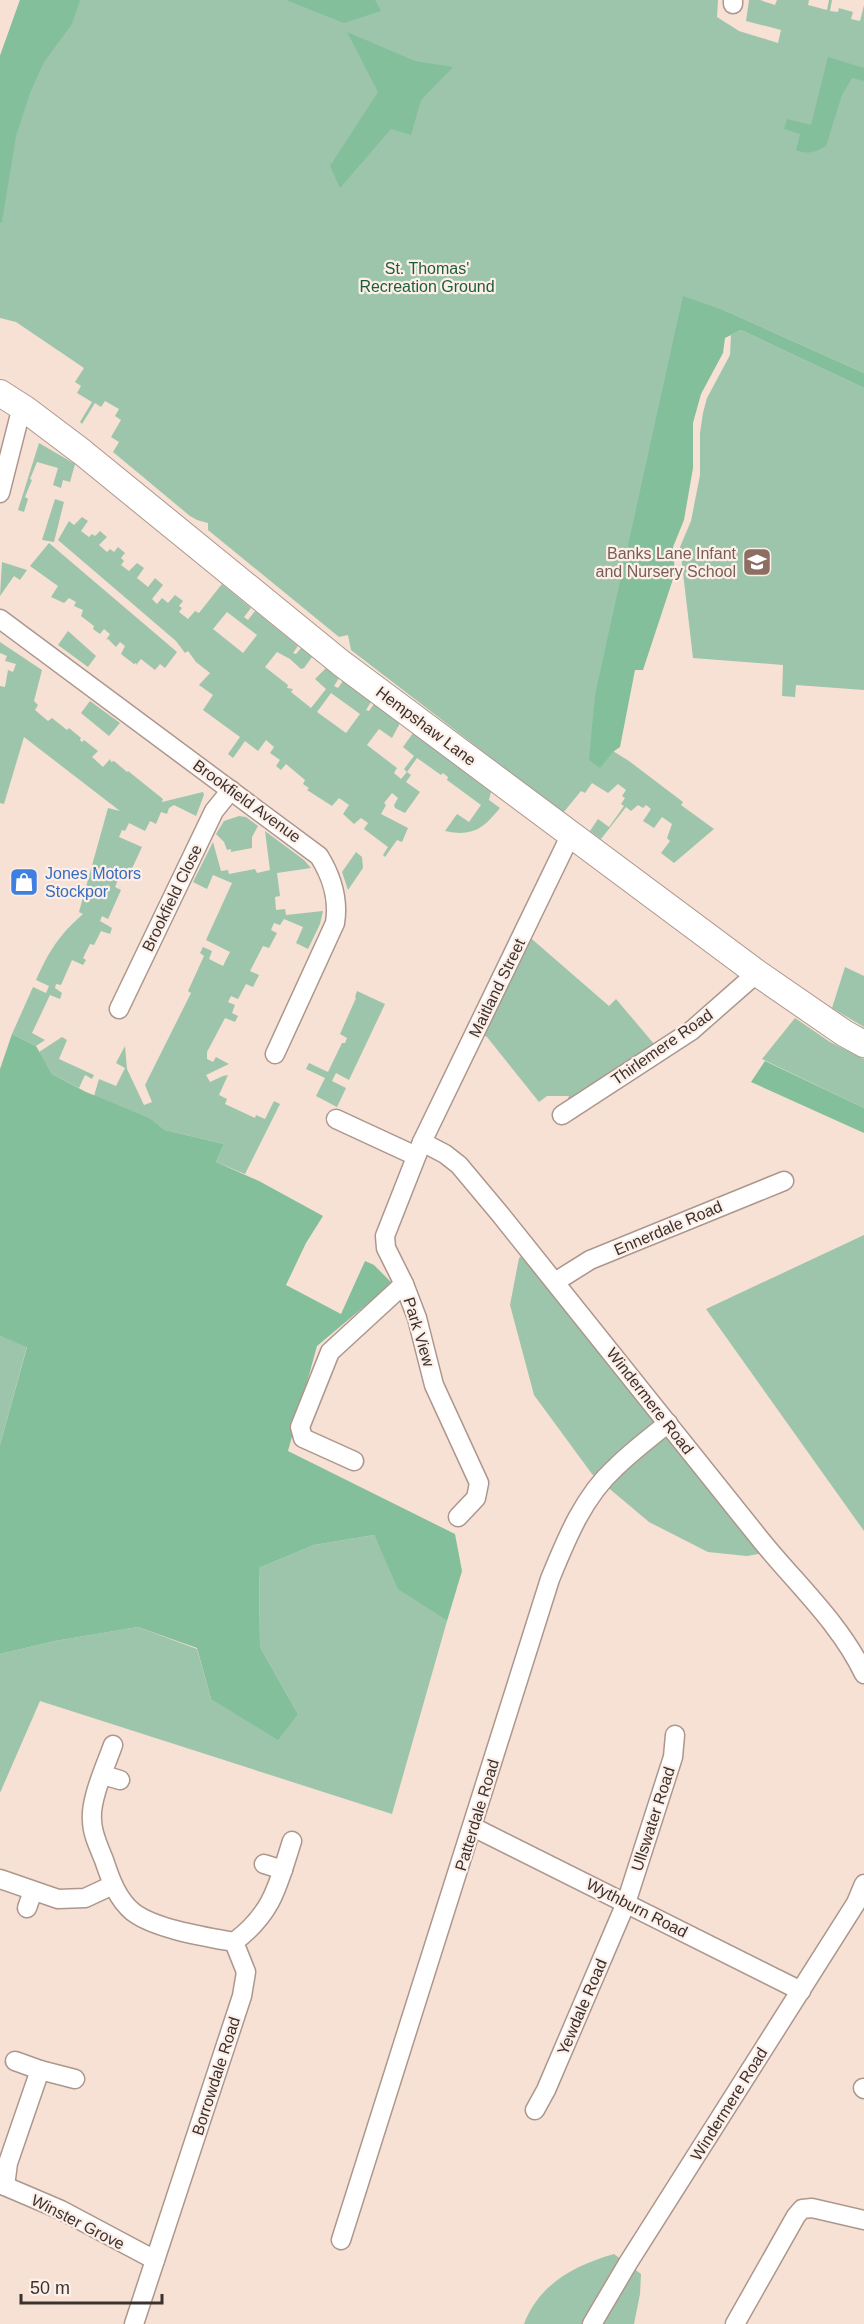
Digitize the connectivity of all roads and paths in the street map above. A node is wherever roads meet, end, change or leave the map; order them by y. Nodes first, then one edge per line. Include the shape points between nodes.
1 (0, 393) edge
2 (25, 409) junction
3 (0, 493) edge
4 (0, 619) edge
5 (231, 790) junction
6 (571, 834) junction
7 (757, 973) junction
8 (119, 1009) dead end
9 (864, 1044) edge
10 (275, 1054) dead end
11 (562, 1115) dead end
12 (336, 1119) dead end
13 (419, 1149) junction
14 (784, 1181) dead end
15 (555, 1282) junction
16 (404, 1284) junction
17 (668, 1423) junction
18 (354, 1461) dead end
19 (458, 1517) dead end
20 (864, 1674) edge
21 (675, 1735) dead end
22 (113, 1745) dead end
23 (473, 1827) junction
24 (292, 1841) dead end
25 (264, 1864) dead end
26 (283, 1870) junction
27 (0, 1879) edge
28 (864, 1884) edge
29 (113, 1886) junction
30 (33, 1891) junction
31 (626, 1903) junction
32 (27, 1908) dead end
33 (234, 1942) junction
34 (801, 1990) junction
35 (15, 2061) dead end
36 (40, 2070) junction
37 (75, 2079) dead end
38 (535, 2110) dead end
39 (2, 2186) edge
40 (864, 2220) edge
41 (341, 2240) dead end
42 (155, 2260) junction
43 (134, 2324) edge
44 (592, 2324) edge
45 (735, 2324) edge

1 - 2 street, Hempshaw Lane
2 - 3 street via 18,418
2 - 6 street, Hempshaw Lane via 341,663
4 - 5 street, Brookfield Avenue
5 - 8 street, Brookfield Close via 214,811
5 - 10 street, Brookfield Avenue via 319,856 336,900 331,932
6 - 7 street, Hempshaw Lane
6 - 13 street, Maitland Street
7 - 9 street, Hempshaw Lane
7 - 11 street, Thirlemere Road via 690,1031
12 - 13 street, Windermere Road
13 - 15 street, Windermere Road via 445,1154 459,1165
13 - 16 street, Park View via 385,1236 386,1248
14 - 15 street, Ennerdale Road via 590,1260
15 - 17 street, Windermere Road
16 - 18 street via 330,1352 300,1427 303,1438
16 - 19 street, Park View via 435,1385 479,1483 476,1498
17 - 20 street, Windermere Road via 836,1628
17 - 23 street, Patterdale Road via 613,1469 566,1538
21 - 31 street, Ullswater Road via 673,1757
22 - 29 street via 112,1778 93,1806 92,1819
23 - 31 street, Wythburn Road
23 - 41 street, Patterdale Road
24 - 26 street
25 - 26 street
26 - 33 street via 267,1909
27 - 30 street
28 - 34 street, Windermere Road
29 - 30 street via 85,1898 71,1899
29 - 33 street via 132,1911 143,1918
30 - 32 street
31 - 34 street, Wythburn Road
31 - 38 street, Yewdale Road
33 - 42 street, Borrowdale Road via 246,1972 243,1996
34 - 44 street, Windermere Road
35 - 36 street
36 - 37 street
36 - 39 street
39 - 42 street, Winster Grove via 61,2210
40 - 45 street via 802,2209
42 - 43 street, Borrowdale Road

